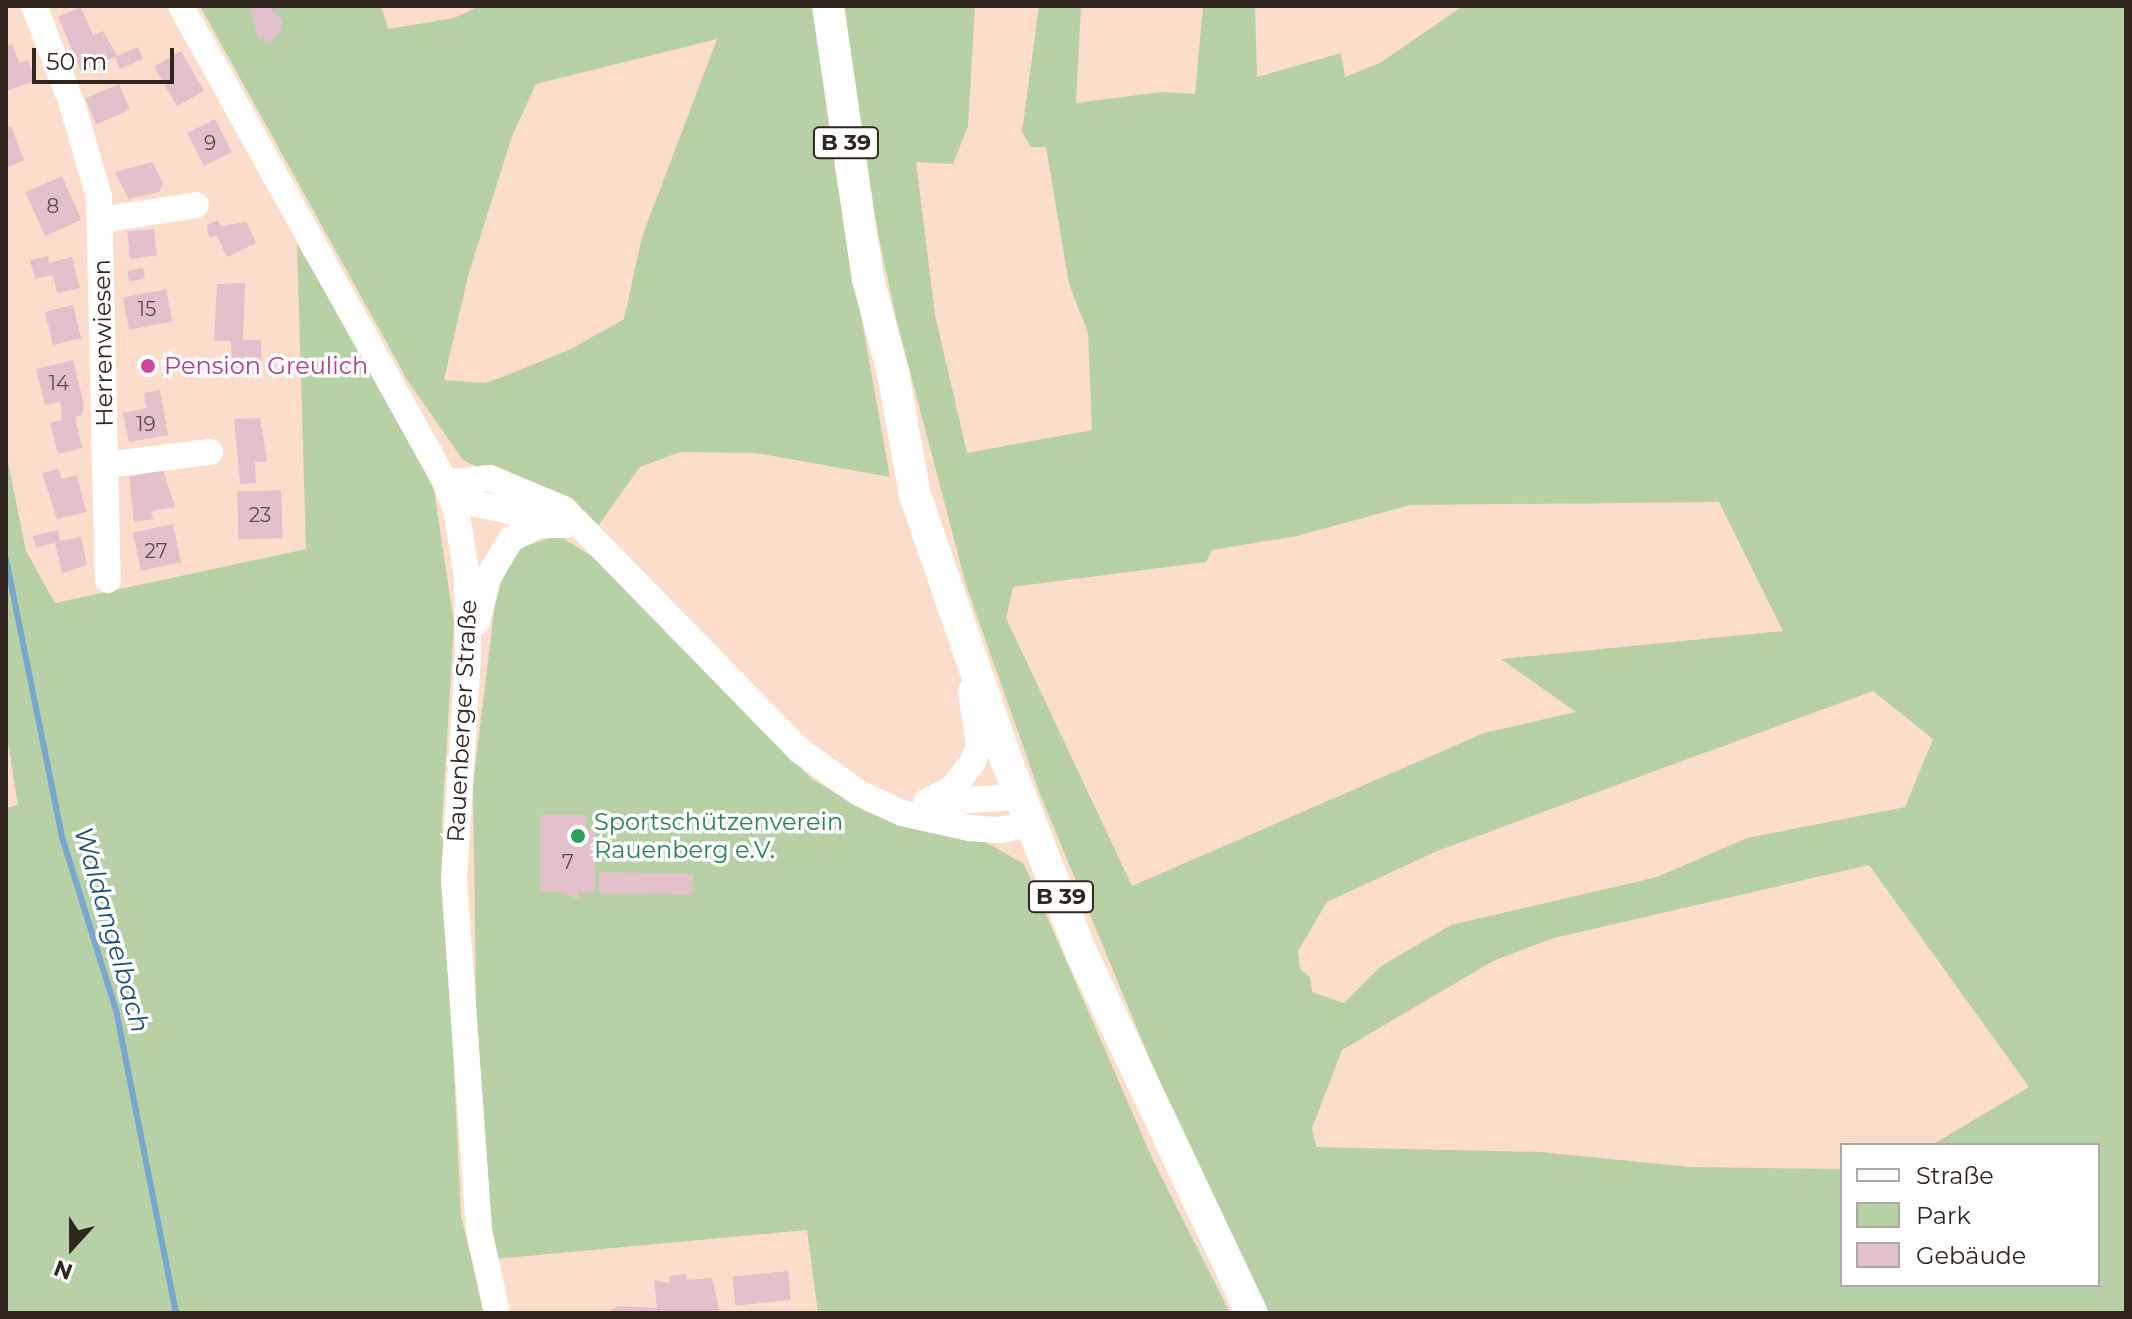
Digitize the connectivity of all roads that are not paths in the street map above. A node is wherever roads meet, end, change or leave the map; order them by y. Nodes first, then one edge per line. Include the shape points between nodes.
1 (34, 6) edge
2 (181, 6) edge
3 (828, 6) edge
4 (196, 205) dead end
5 (101, 220) junction
6 (210, 452) dead end
7 (105, 465) junction
8 (446, 483) junction
9 (573, 527) junction
10 (108, 580) dead end
11 (967, 644) junction
12 (468, 656) junction
13 (859, 793) junction
14 (926, 802) junction
15 (1027, 810) junction
16 (497, 1313) edge
17 (1252, 1313) edge

1 - 5 street, Herrenwiesen via 72,104
2 - 8 street, Rauenberger Straße
3 - 11 main road, B 39 via 829,42 868,279 915,495
4 - 5 street
5 - 7 street, Herrenwiesen
6 - 7 street
7 - 10 street, Herrenwiesen
8 - 9 street via 475,478 509,483 564,509
8 - 12 street, Rauenberger Straße via 457,514 467,578
9 - 12 street via 526,529 503,548 489,576
9 - 13 street via 620,562 799,750
11 - 14 street via 979,745 953,788
11 - 15 main road, B 39
12 - 16 street, Rauenberger Straße via 454,880 479,1230
13 - 14 street
13 - 15 street via 902,813 969,828 1001,830
14 - 15 street
15 - 17 main road, B 39 via 1101,997

